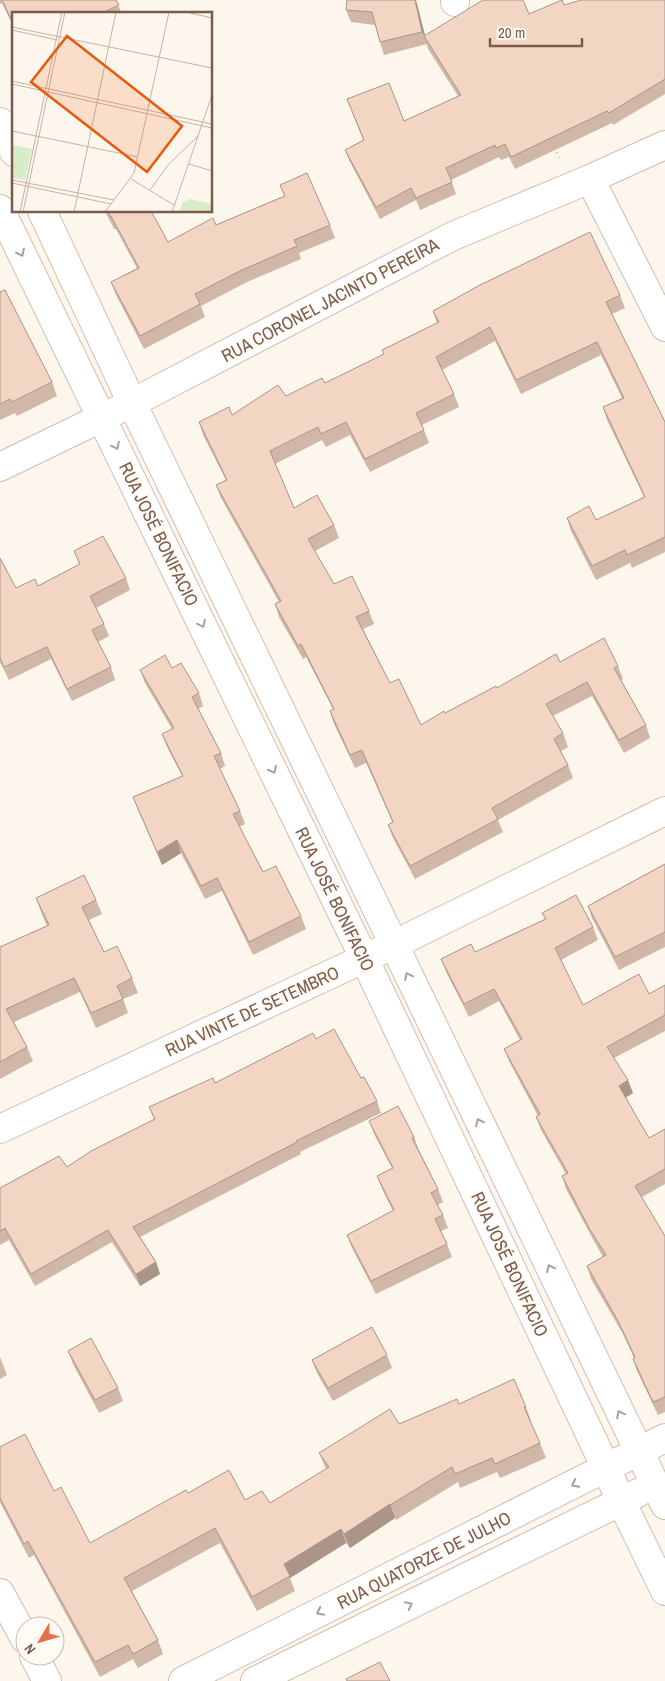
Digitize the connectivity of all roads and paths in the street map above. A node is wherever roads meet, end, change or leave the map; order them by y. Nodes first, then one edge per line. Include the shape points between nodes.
1 (0, 122) edge
2 (552, 144) edge
3 (665, 145) edge
4 (12, 148) edge
5 (583, 181) junction
6 (0, 209) edge
7 (42, 212) edge
8 (665, 327) edge
9 (132, 403) junction
10 (102, 417) junction
11 (0, 467) edge
12 (665, 811) edge
13 (393, 945) junction
14 (364, 958) junction
15 (0, 1129) edge
16 (665, 1438) edge
17 (638, 1451) junction
18 (606, 1468) junction
19 (662, 1490) edge
20 (620, 1501) junction
21 (486, 1528) junction
22 (503, 1559) junction
23 (364, 1590) junction
24 (665, 1591) edge
25 (0, 1592) edge
26 (15, 1620) edge
27 (377, 1621) junction
28 (39, 1666) edge
29 (47, 1681) edge
30 (185, 1681) edge
31 (255, 1681) edge

1 - 4 street
2 - 5 path
3 - 5 street, RUA CORONEL JACINTO PEREIRA
5 - 8 street
5 - 9 street, RUA CORONEL JACINTO PEREIRA via 453,236
6 -> 10 street, RUA JOSÉ BONIFACIO
7 - 9 street, RUA JOSÉ BONIFACIO
9 - 10 street, RUA CORONEL JACINTO PEREIRA
9 - 13 street, RUA JOSÉ BONIFACIO
10 - 11 street, RUA CORONEL JACINTO PEREIRA
10 -> 14 street, RUA JOSÉ BONIFACIO
12 - 13 street, RUA VINTE DE SETEMBRO
13 - 14 street, RUA VINTE DE SETEMBRO
17 -> 13 street, RUA JOSÉ BONIFACIO
14 - 15 street, RUA VINTE DE SETEMBRO
14 - 18 street, RUA JOSÉ BONIFACIO
16 - 17 street, RUA QUATORZE DE JULHO
17 - 18 street, RUA QUATORZE DE JULHO
17 - 19 street, RUA JOSÉ BONIFACIO
18 - 20 street, RUA JOSÉ BONIFACIO
18 -> 21 street, RUA QUATORZE DE JULHO
19 - 20 street, RUA QUATORZE DE JULHO
20 - 22 street, RUA QUATORZE DE JULHO
20 - 24 street, RUA JOSÉ BONIFACIO
21 - 22 street
21 - 23 street, RUA QUATORZE DE JULHO
27 -> 22 street, RUA QUATORZE DE JULHO
23 - 27 street
23 -> 30 street, RUA QUATORZE DE JULHO
25 - 26 street
27 - 31 street, RUA QUATORZE DE JULHO
28 - 29 street

